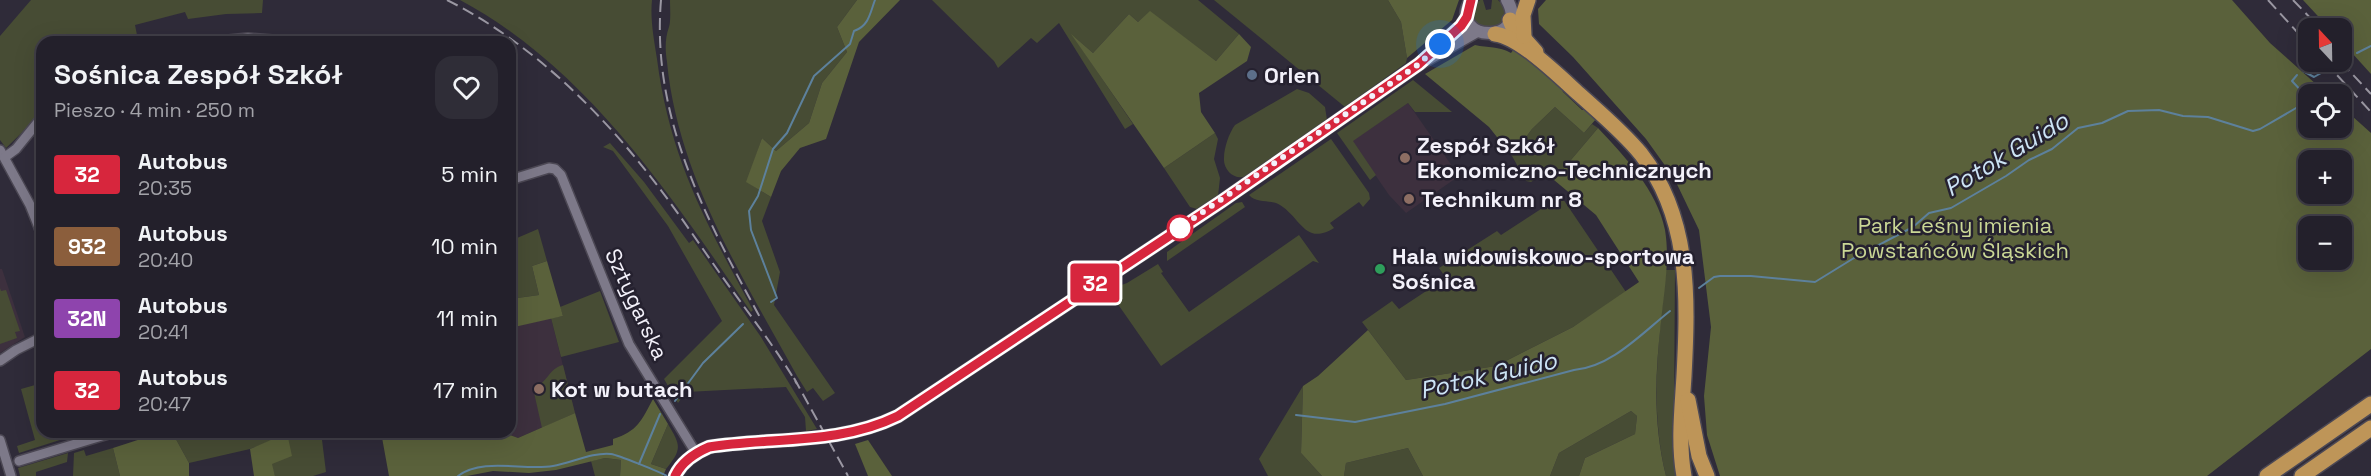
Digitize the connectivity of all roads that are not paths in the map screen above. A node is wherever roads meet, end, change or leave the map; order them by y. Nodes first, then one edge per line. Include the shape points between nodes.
1 (1471, 0) edge
2 (1528, 0) edge
3 (1511, 7) edge
4 (1467, 17) junction
5 (1477, 31) junction
6 (1495, 34) junction
7 (1524, 36) junction
8 (1543, 61) junction
9 (1419, 64) junction
10 (36, 124) edge
11 (2, 154) edge
12 (516, 178) edge
13 (36, 220) edge
14 (36, 340) edge
15 (0, 361) edge
16 (1683, 377) junction
17 (2371, 404) edge
18 (2371, 428) edge
19 (95, 438) edge
20 (0, 440) edge
21 (1682, 440) junction
22 (696, 453) junction
23 (19, 461) dead end
24 (676, 474) edge
25 (11, 476) edge
26 (1684, 476) edge
27 (1693, 476) edge
28 (1707, 476) edge
29 (2267, 476) edge
30 (2302, 476) edge

1 - 4 street
2 - 7 main road via 1523,15
3 - 6 street via 1503,30
3 - 7 main road via 1516,30
4 - 5 street
4 - 9 street
5 - 6 street
5 - 9 street
6 - 8 main road via 1504,35
7 - 8 main road
8 - 16 main road via 1629,141 1666,196 1683,256
9 - 22 street via 1222,201 898,416 857,432 726,444
10 - 11 street via 16,149
11 - 13 street
12 - 22 street, Sztygarska via 552,168 561,175 629,344
14 - 15 street
16 - 21 main road
16 - 28 main road via 1694,436
17 - 29 main road
18 - 30 main road
19 - 23 street
20 - 25 street
21 - 26 main road
21 - 27 main road
22 - 24 street

